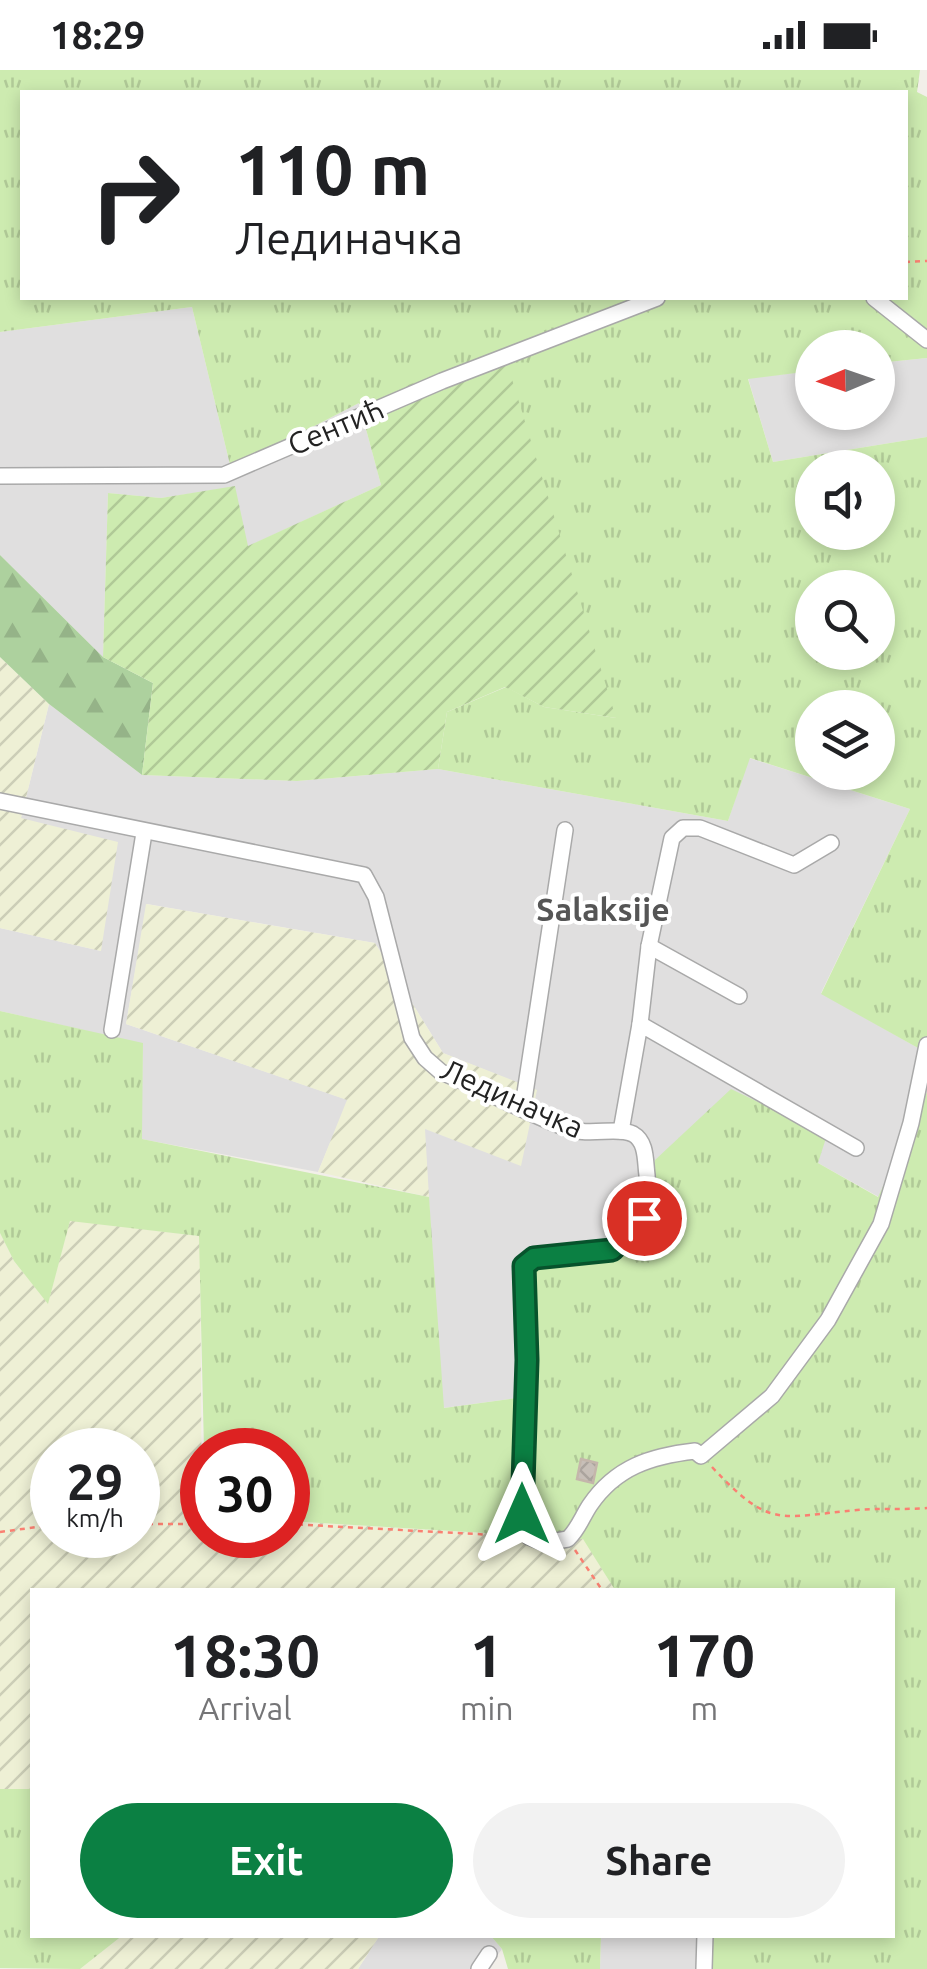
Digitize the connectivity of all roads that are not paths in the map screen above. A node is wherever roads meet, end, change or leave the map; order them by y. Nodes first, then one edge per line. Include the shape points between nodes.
1 (652, 300) edge
2 (877, 300) edge
3 (927, 340) edge
4 (0, 476) edge
5 (0, 801) edge
6 (566, 830) dead end
7 (144, 834) junction
8 (831, 843) dead end
9 (649, 946) junction
10 (739, 996) dead end
11 (640, 1024) junction
12 (112, 1030) dead end
13 (927, 1045) edge
14 (522, 1106) junction
15 (621, 1130) junction
16 (856, 1148) dead end
17 (705, 1938) edge
18 (489, 1954) dead end
19 (480, 1969) edge
20 (704, 1969) edge

1 - 4 street, Сентић via 224,475
2 - 3 street
5 - 7 street, Лединачка
6 - 14 street
7 - 12 street
7 - 14 street, Лединачка via 364,875 376,897 412,1038 425,1058 441,1072
8 - 9 street via 794,866 700,828 683,828 672,838
9 - 10 street
9 - 11 street
11 - 15 street
11 - 16 street
13 - 15 street, Лединачка via 911,1123 872,1240 828,1320 772,1396 701,1456 675,1453 630,1466 600,1492 568,1538 544,1543 529,1537 522,1514 524,1266 534,1258 612,1250 644,1218 643,1145
14 - 15 street, Лединачка via 593,1136
17 - 20 street
18 - 19 street

